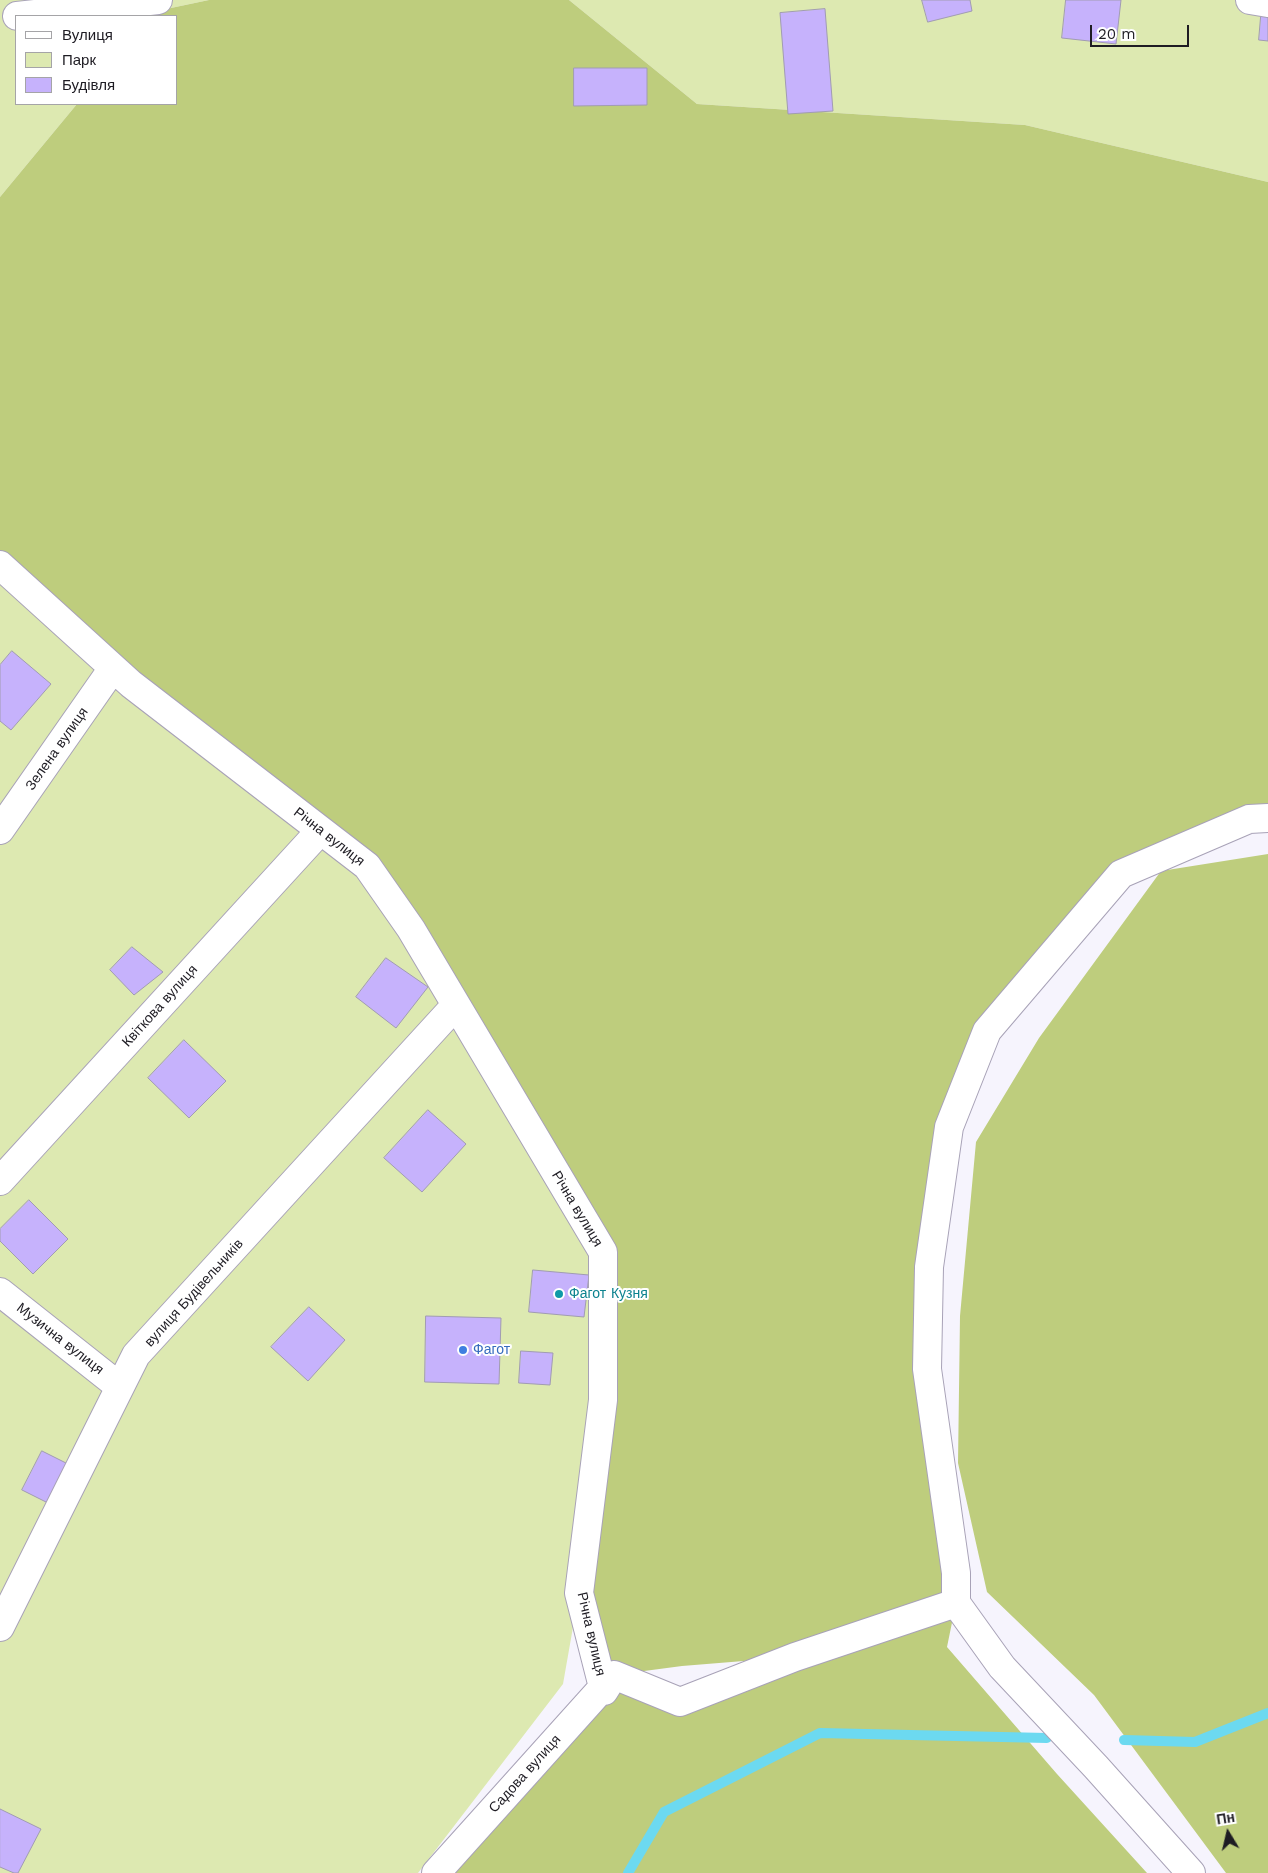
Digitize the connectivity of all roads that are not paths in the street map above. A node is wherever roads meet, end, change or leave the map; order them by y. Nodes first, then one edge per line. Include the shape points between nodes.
1 (158, 0) edge
2 (1250, 0) edge
3 (1268, 3) edge
4 (82, 4) edge
5 (22, 15) edge
6 (15, 16) edge
7 (0, 18) edge
8 (0, 564) edge
9 (113, 668) junction
10 (1268, 818) edge
11 (0, 830) edge
12 (320, 831) junction
13 (456, 1005) junction
14 (0, 1181) edge
15 (0, 1292) edge
16 (120, 1387) junction
17 (956, 1603) junction
18 (0, 1627) edge
19 (614, 1675) junction
20 (436, 1873) edge
21 (1191, 1873) edge

1 - 4 street
2 - 3 street
4 - 5 street
6 - 7 street
8 - 9 street, Річна вулиця
9 - 11 street, Зелена вулиця
9 - 12 street, Річна вулиця
10 - 17 street via 1249,819 1121,874 987,1031 949,1127 929,1267 927,1370 956,1573
12 - 13 street, Річна вулиця via 366,866 411,929
12 - 14 street, Квіткова вулиця
13 - 16 street, вулиця Будівельників via 136,1355
13 - 19 street, Річна вулиця via 602,1252 603,1400 579,1593 604,1691
15 - 16 street, Музична вулиця
16 - 18 street, вулиця Будівельників
17 - 19 street, Річна вулиця via 795,1657 680,1702
17 - 21 street via 1002,1667
19 - 20 street, Садова вулиця

